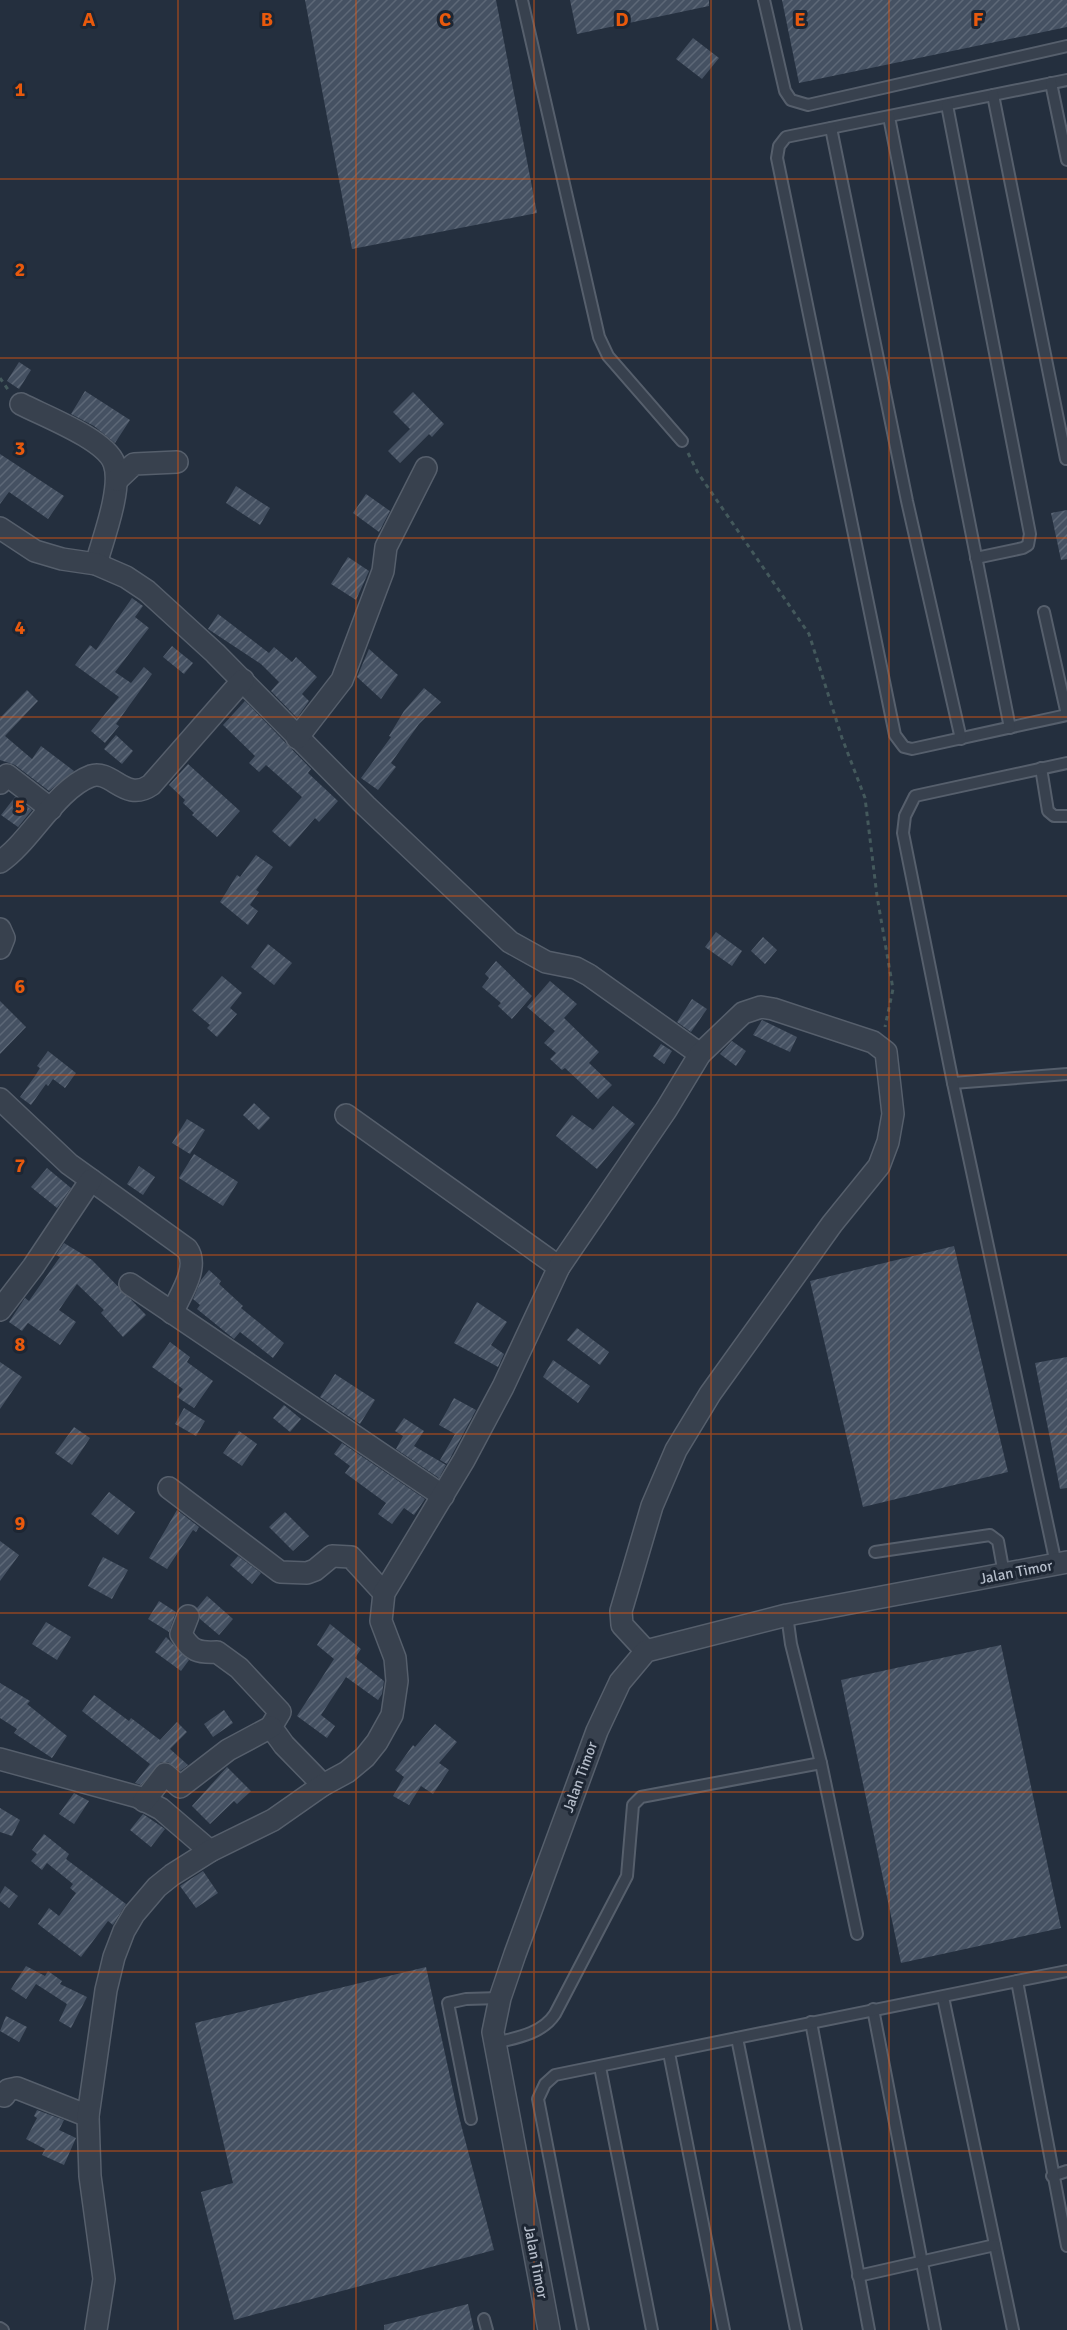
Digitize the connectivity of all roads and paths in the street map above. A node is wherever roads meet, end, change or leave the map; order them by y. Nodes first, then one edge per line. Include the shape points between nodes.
1 (522, 0) edge
2 (764, 0) edge
3 (1067, 46) edge
4 (1067, 80) edge
5 (1051, 84) junction
6 (993, 95) junction
7 (947, 105) junction
8 (889, 117) junction
9 (831, 129) junction
10 (1067, 160) edge
11 (21, 404) dead end
12 (682, 441) joint
13 (1066, 459) edge
14 (177, 462) dead end
15 (426, 468) dead end
16 (117, 480) junction
17 (0, 528) edge
18 (976, 558) junction
19 (96, 564) junction
20 (1044, 612) dead end
21 (243, 680) junction
22 (1067, 715) edge
23 (1010, 728) junction
24 (297, 738) junction
25 (961, 738) junction
26 (1067, 763) edge
27 (1041, 768) junction
28 (0, 783) edge
29 (51, 809) junction
30 (1067, 816) edge
31 (0, 862) edge
32 (0, 930) edge
33 (0, 948) edge
34 (880, 1046) junction
35 (700, 1054) junction
36 (1067, 1074) edge
37 (953, 1083) junction
38 (0, 1099) edge
39 (346, 1115) dead end
40 (91, 1180) junction
41 (559, 1267) junction
42 (130, 1284) dead end
43 (0, 1310) edge
44 (172, 1313) junction
45 (169, 1488) dead end
46 (443, 1496) junction
47 (875, 1552) dead end
48 (1062, 1563) edge
49 (1004, 1574) junction
50 (384, 1593) junction
51 (787, 1615) junction
52 (188, 1616) dead end
53 (646, 1651) junction
54 (270, 1727) junction
55 (0, 1759) edge
56 (821, 1763) junction
57 (323, 1785) junction
58 (144, 1800) junction
59 (210, 1851) junction
60 (857, 1934) dead end
61 (1067, 1971) edge
62 (1017, 1981) junction
63 (944, 1997) junction
64 (500, 1998) junction
65 (873, 2010) junction
66 (811, 2022) junction
67 (737, 2038) junction
68 (494, 2043) junction
69 (669, 2053) junction
70 (600, 2067) junction
71 (4, 2096) dead end
72 (88, 2116) junction
73 (471, 2119) dead end
74 (1067, 2171) edge
75 (1052, 2176) junction
76 (995, 2245) junction
77 (1067, 2246) edge
78 (921, 2261) junction
79 (858, 2276) junction
80 (96, 2330) edge
81 (549, 2330) edge
82 (584, 2330) edge
83 (652, 2330) edge
84 (724, 2330) edge
85 (796, 2330) edge
86 (869, 2330) edge
87 (935, 2330) edge
88 (1013, 2330) edge

1 - 12 lane via 599,337 608,356
2 - 3 lane via 785,91 791,100 808,105
4 - 5 lane
5 - 6 lane
5 - 10 lane
6 - 7 lane
6 - 13 lane
7 - 8 lane
7 - 18 lane via 1030,534 1023,549
8 - 9 lane
8 - 18 lane
9 - 25 lane via 907,501
9 - 25 lane via 786,137 779,146 777,159 895,735 904,747 912,749
11 - 16 street via 95,442 111,459
12 - 34 path via 698,473 809,634 866,798 893,989
14 - 16 street via 134,464
15 - 24 street via 386,547 383,571 342,680
16 - 19 street
17 - 19 street via 35,551
18 - 23 lane
19 - 21 street via 147,591
20 - 22 lane
21 - 24 street
21 - 29 street via 159,779 144,790 128,789 96,775 81,782
22 - 23 lane
23 - 25 lane
24 - 35 street via 510,942 546,962 589,975
26 - 27 lane
27 - 30 lane via 1048,811 1054,816
27 - 37 lane via 915,796 905,816 903,833
28 - 29 street via 7,775
29 - 31 street
32 - 33 street via 4,938
34 - 35 street via 761,1007 743,1013
34 - 53 street via 886,1052 893,1114 879,1166 832,1224 710,1394 676,1450 652,1506 621,1611 622,1625
35 - 41 street
36 - 37 lane
37 - 48 lane
38 - 40 street
39 - 41 street
40 - 43 street
40 - 44 street via 190,1253 192,1267
41 - 46 street via 503,1387
42 - 44 street
44 - 46 street
45 - 50 street via 280,1572 307,1573 329,1557 345,1555
46 - 50 street
47 - 49 lane via 990,1535 999,1541
48 - 49 street, Jalan Timor
49 - 51 street, Jalan Timor
50 - 57 street via 381,1621 395,1658 398,1681 392,1715 365,1757
51 - 53 street, Jalan Timor
51 - 56 lane
52 - 54 street via 181,1634 188,1647 200,1653 217,1652 238,1668 280,1712
53 - 64 street, Jalan Timor via 620,1682 597,1731
54 - 57 street
54 - 58 street via 228,1750 180,1787 165,1774
55 - 58 street
56 - 60 lane
56 - 68 lane via 637,1800 633,1805 627,1876 555,2014 544,2027
57 - 59 street via 273,1820
58 - 59 street
59 - 72 street via 157,1887 124,1931 106,1990
61 - 62 lane
62 - 63 lane
62 - 75 lane
63 - 65 lane
63 - 76 lane
64 - 68 street, Jalan Timor
64 - 73 lane via 448,2003
65 - 66 lane
65 - 78 lane
66 - 67 lane
66 - 79 lane
67 - 69 lane
67 - 85 lane
68 - 81 street, Jalan Timor
69 - 70 lane
69 - 84 lane
70 - 82 lane via 555,2074 538,2098
70 - 83 lane
71 - 72 street via 8,2090 17,2088
72 - 80 street via 90,2176 104,2279
74 - 75 lane
75 - 77 lane
76 - 78 lane
76 - 88 lane
78 - 79 lane
78 - 87 lane
79 - 86 lane

